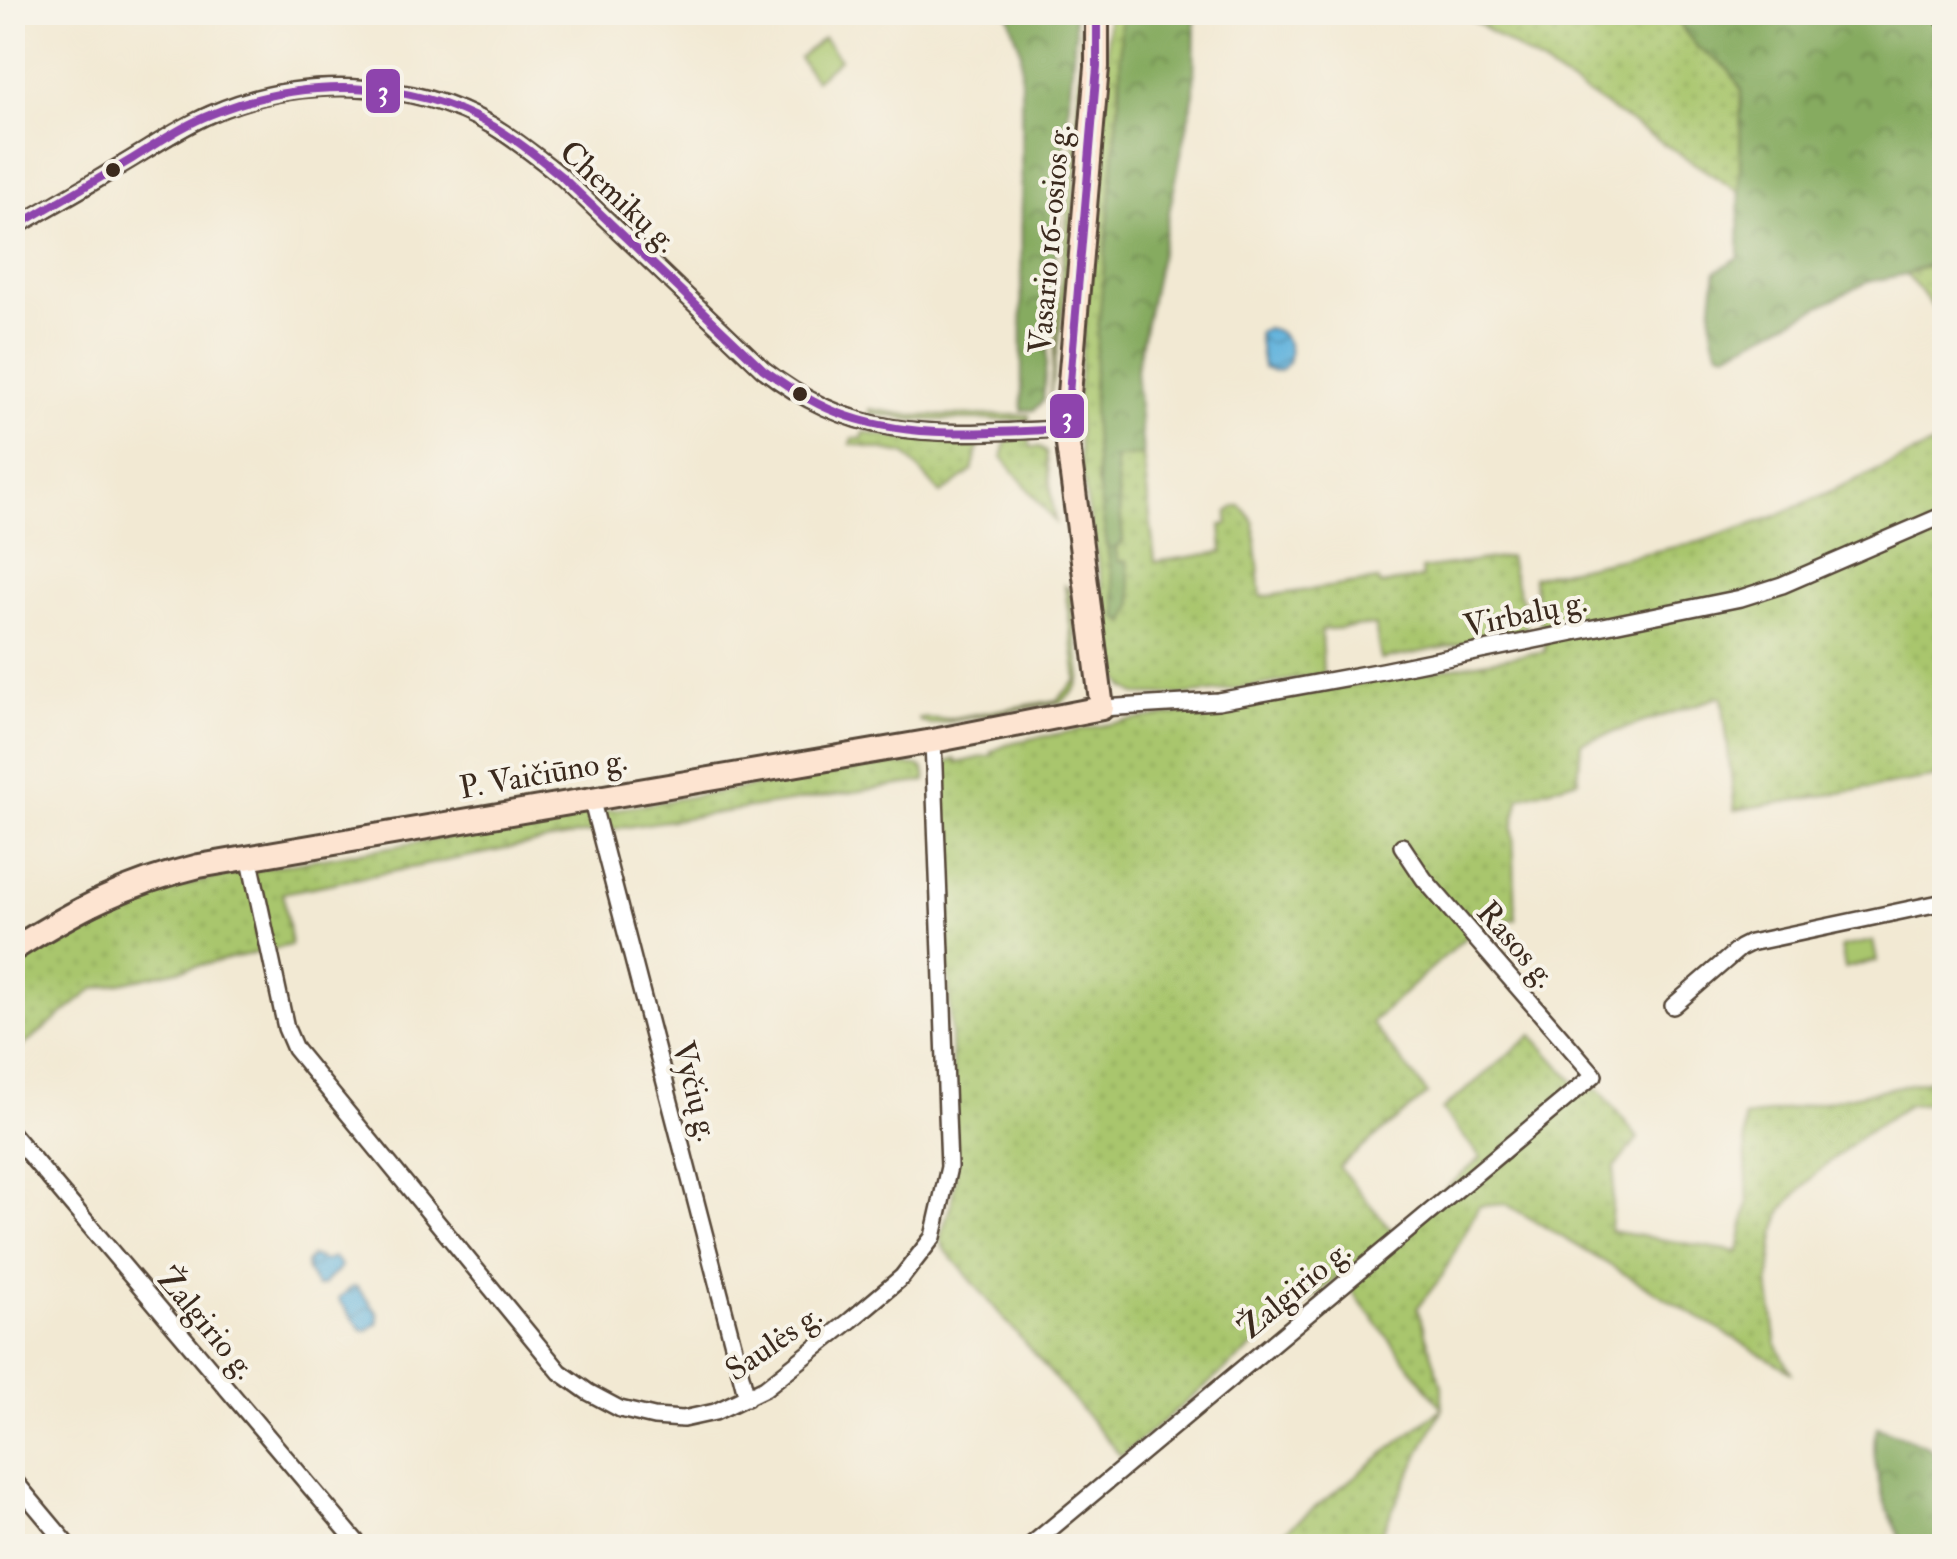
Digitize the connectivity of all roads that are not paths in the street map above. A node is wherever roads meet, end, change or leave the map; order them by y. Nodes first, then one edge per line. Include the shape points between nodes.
1 (1097, 12) edge
2 (1941, 12) edge
3 (1944, 20) edge
4 (12, 230) edge
5 (1066, 428) junction
6 (1944, 515) edge
7 (1102, 708) junction
8 (932, 741) junction
9 (591, 798) junction
10 (1402, 846) dead end
11 (249, 856) junction
12 (1944, 902) edge
13 (12, 950) edge
14 (1674, 1006) dead end
15 (1594, 1075) joint
16 (12, 1134) edge
17 (747, 1398) junction
18 (12, 1478) edge
19 (69, 1546) edge
20 (360, 1546) edge
21 (1030, 1546) edge

1 - 5 main road, Vasario 16-osios g.
2 - 3 street
4 - 5 street, Chemikų g. via 180,130 241,102 321,87 387,91 458,110 530,151 763,369 822,408 912,431
5 - 7 main road, Vasario 16-osios g.
6 - 7 street, Virbalų g. via 1741,598 1218,702
7 - 8 main road, P. Vaičiūno g.
8 - 9 main road, P. Vaičiūno g.
8 - 17 street, Saulės g. via 948,1168 933,1237 902,1277
9 - 11 main road, P. Vaičiūno g.
9 - 17 street, Vyčių g.
10 - 15 street, Rasos g.
11 - 13 main road, P. Vaičiūno g. via 140,882
11 - 17 street, Saulės g. via 296,1049 560,1372 620,1409 654,1417 683,1419
12 - 14 street via 1750,943
15 - 21 street, Žalgirio g.
16 - 20 street, Žalgirio g.
18 - 19 street

